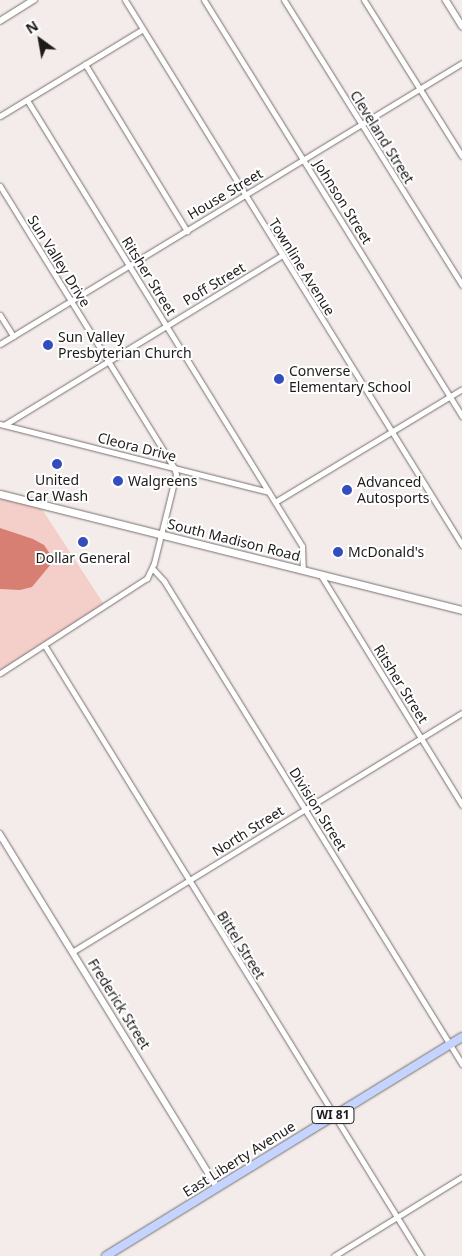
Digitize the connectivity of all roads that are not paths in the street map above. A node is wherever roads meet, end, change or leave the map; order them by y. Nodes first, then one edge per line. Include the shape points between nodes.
1 (34, 0) edge
2 (125, 0) edge
3 (204, 0) edge
4 (284, 0) edge
5 (364, 0) edge
6 (446, 0) edge
7 (0, 21) edge
8 (462, 26) edge
9 (143, 29) junction
10 (85, 64) junction
11 (462, 64) edge
12 (420, 89) junction
13 (27, 100) junction
14 (0, 116) edge
15 (362, 124) junction
16 (462, 156) edge
17 (304, 160) junction
18 (0, 186) edge
19 (245, 196) junction
20 (187, 231) junction
21 (282, 255) junction
22 (129, 266) junction
23 (462, 285) edge
24 (71, 302) junction
25 (0, 315) edge
26 (166, 326) junction
27 (13, 336) junction
28 (0, 344) edge
29 (108, 361) junction
30 (462, 389) edge
31 (449, 396) junction
32 (462, 416) edge
33 (2, 425) edge
34 (392, 432) junction
35 (174, 468) junction
36 (269, 492) junction
37 (0, 494) edge
38 (275, 502) junction
39 (160, 534) junction
40 (462, 545) edge
41 (152, 568) junction
42 (303, 570) junction
43 (320, 574) junction
44 (462, 610) edge
45 (44, 646) junction
46 (0, 673) edge
47 (462, 713) edge
48 (421, 738) junction
49 (462, 805) edge
50 (305, 809) junction
51 (0, 834) edge
52 (189, 881) junction
53 (72, 952) junction
54 (462, 1037) edge
55 (450, 1044) junction
56 (462, 1064) edge
57 (333, 1116) junction
58 (462, 1177) edge
59 (217, 1187) junction
60 (396, 1218) junction
61 (106, 1256) edge
62 (334, 1256) edge
63 (421, 1256) edge

1 - 7 street
2 - 9 street, Townline Avenue
3 - 17 street, Johnson Street
4 - 15 street, Cleveland Street
5 - 12 street
6 - 8 street
9 - 10 street
9 - 19 street, Townline Avenue
10 - 13 street
10 - 20 street
11 - 12 street, House Street
12 - 15 street, House Street
12 - 16 street
13 - 14 street
13 - 22 street, Ritsher Street
15 - 17 street, House Street
15 - 23 street, Cleveland Street
17 - 19 street, House Street
17 - 31 street, Johnson Street
18 - 24 street, Sun Valley Drive
19 - 20 street, House Street
19 - 21 street, Townline Avenue
20 - 22 street, House Street
21 - 26 street, Poff Street
21 - 34 street, Townline Avenue
22 - 24 street, House Street
22 - 26 street, Ritsher Street
24 - 27 street, House Street
24 - 29 street, Sun Valley Drive
25 - 27 street
26 - 29 street, Poff Street
26 - 36 street, Ritsher Street
27 - 28 street, House Street
29 - 33 street, Poff Street
29 - 35 street, Sun Valley Drive
30 - 31 street
31 - 32 street, Johnson Street
31 - 34 street
33 - 35 street, Cleora Drive
34 - 38 street
34 - 40 street, Townline Avenue
35 - 36 street, Cleora Drive
35 - 39 street via 176,480
36 - 38 street, Ritsher Street
37 - 39 main road, South Madison Road
38 - 42 street, Ritsher Street via 302,546
39 - 41 street
39 - 42 main road, South Madison Road
41 - 45 street via 143,582
41 - 50 street, Division Street via 164,581
42 - 43 main road, South Madison Road
43 - 44 main road, South Madison Road
43 - 48 street, Ritsher Street
45 - 46 street
45 - 52 street, Bittel Street
47 - 48 street, North Street
48 - 49 street, Ritsher Street
48 - 50 street, North Street
50 - 52 street, North Street
50 - 55 street, Division Street
51 - 53 street, Frederick Street
52 - 53 street, North Street
52 - 57 street, Bittel Street
53 - 59 street, Frederick Street
54 - 55 main road, East Liberty Avenue / WI 81
55 - 56 street, Division Street
55 - 57 main road, East Liberty Avenue / WI 81
57 - 59 main road, East Liberty Avenue / WI 81
57 - 60 street, Bittel Street
58 - 60 street
59 - 61 main road, East Liberty Avenue / WI 81
60 - 62 street
60 - 63 street, Bittel Street

